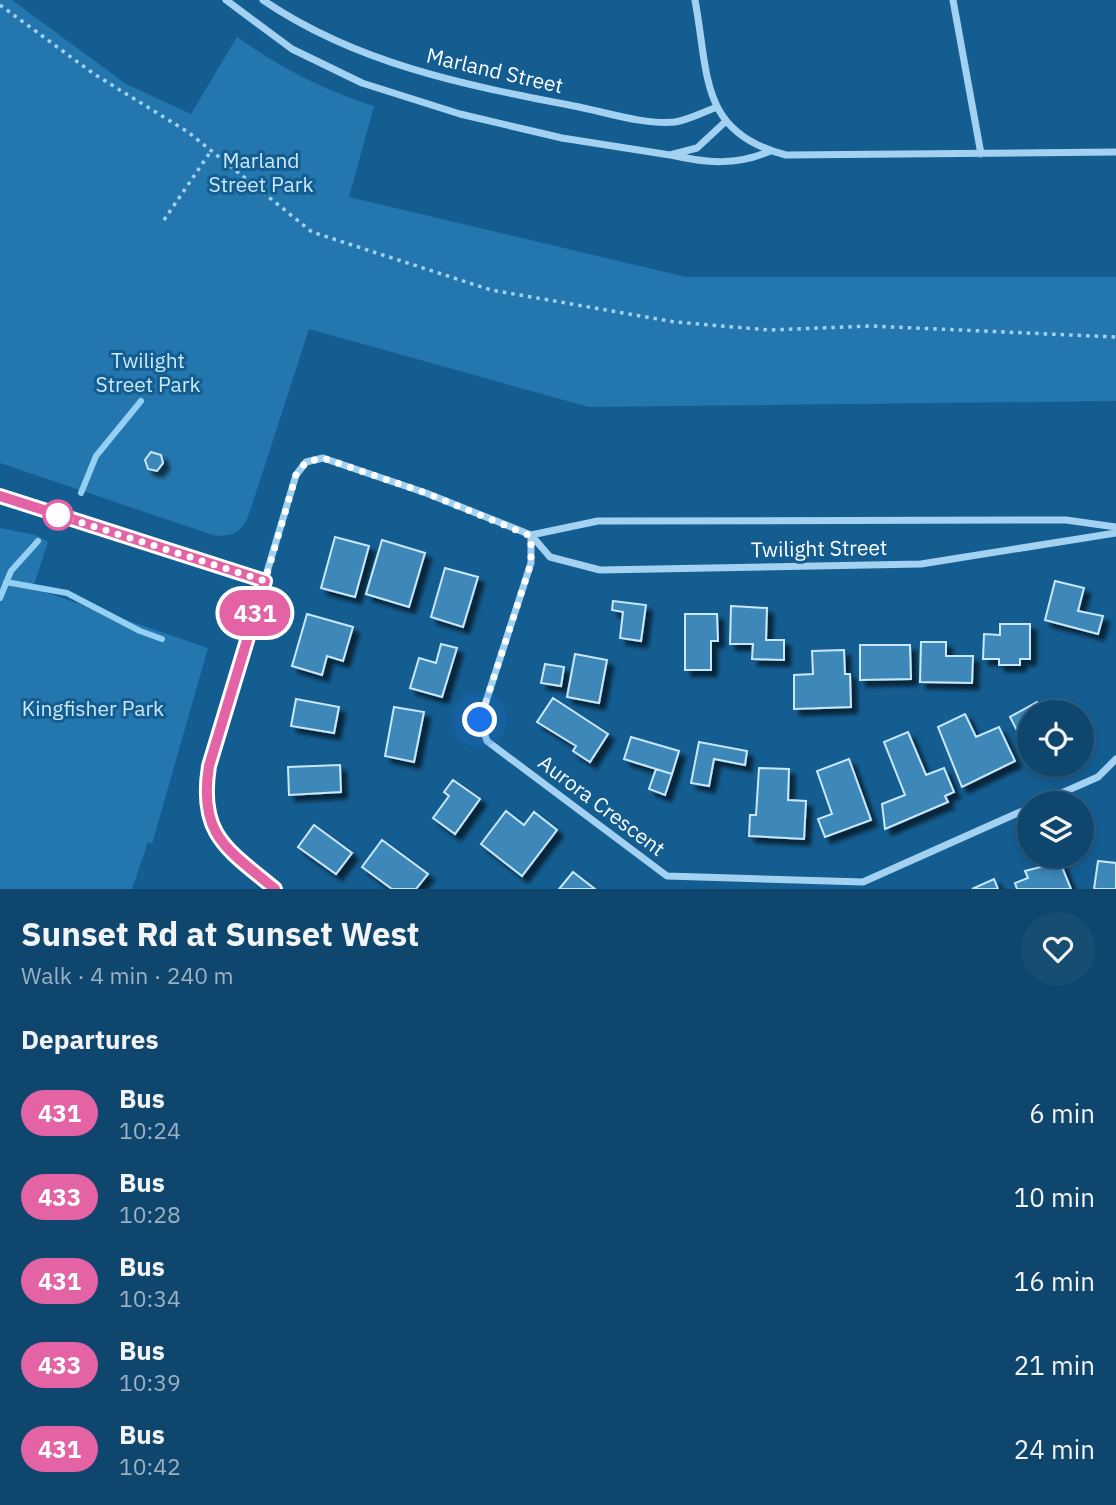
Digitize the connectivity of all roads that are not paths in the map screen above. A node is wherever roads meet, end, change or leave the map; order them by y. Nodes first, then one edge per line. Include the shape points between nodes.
1 (226, 0) edge
2 (263, 0) edge
3 (695, 0) edge
4 (953, 0) edge
5 (715, 108) junction
6 (725, 122) junction
7 (770, 151) junction
8 (1116, 152) edge
9 (981, 154) junction
10 (670, 155) junction
11 (0, 496) edge
12 (1116, 527) edge
13 (1116, 533) edge
14 (531, 536) junction
15 (265, 581) junction
16 (1116, 759) edge
17 (1066, 791) edge
18 (1017, 813) edge
19 (275, 889) edge

1 - 10 street via 292,49 362,83 460,114 562,138
2 - 5 street, Marland Street via 302,26 372,58 473,87 639,119 676,122
3 - 5 street
4 - 9 street
5 - 6 street
6 - 7 street via 750,143
6 - 10 street via 697,148
7 - 9 street via 786,155
7 - 10 street via 737,162
8 - 9 street
11 - 15 street
12 - 14 street, Twilight Street via 1066,520 598,521
13 - 14 street, Twilight Street via 921,564 600,570 550,557
14 - 15 street, Twilight Street via 323,458 306,462 296,475
14 - 18 street, Aurora Crescent via 531,563 480,720 487,741 667,876 863,882
15 - 19 street, Twilight Street via 204,796 209,820 222,845
16 - 17 street via 1098,777

